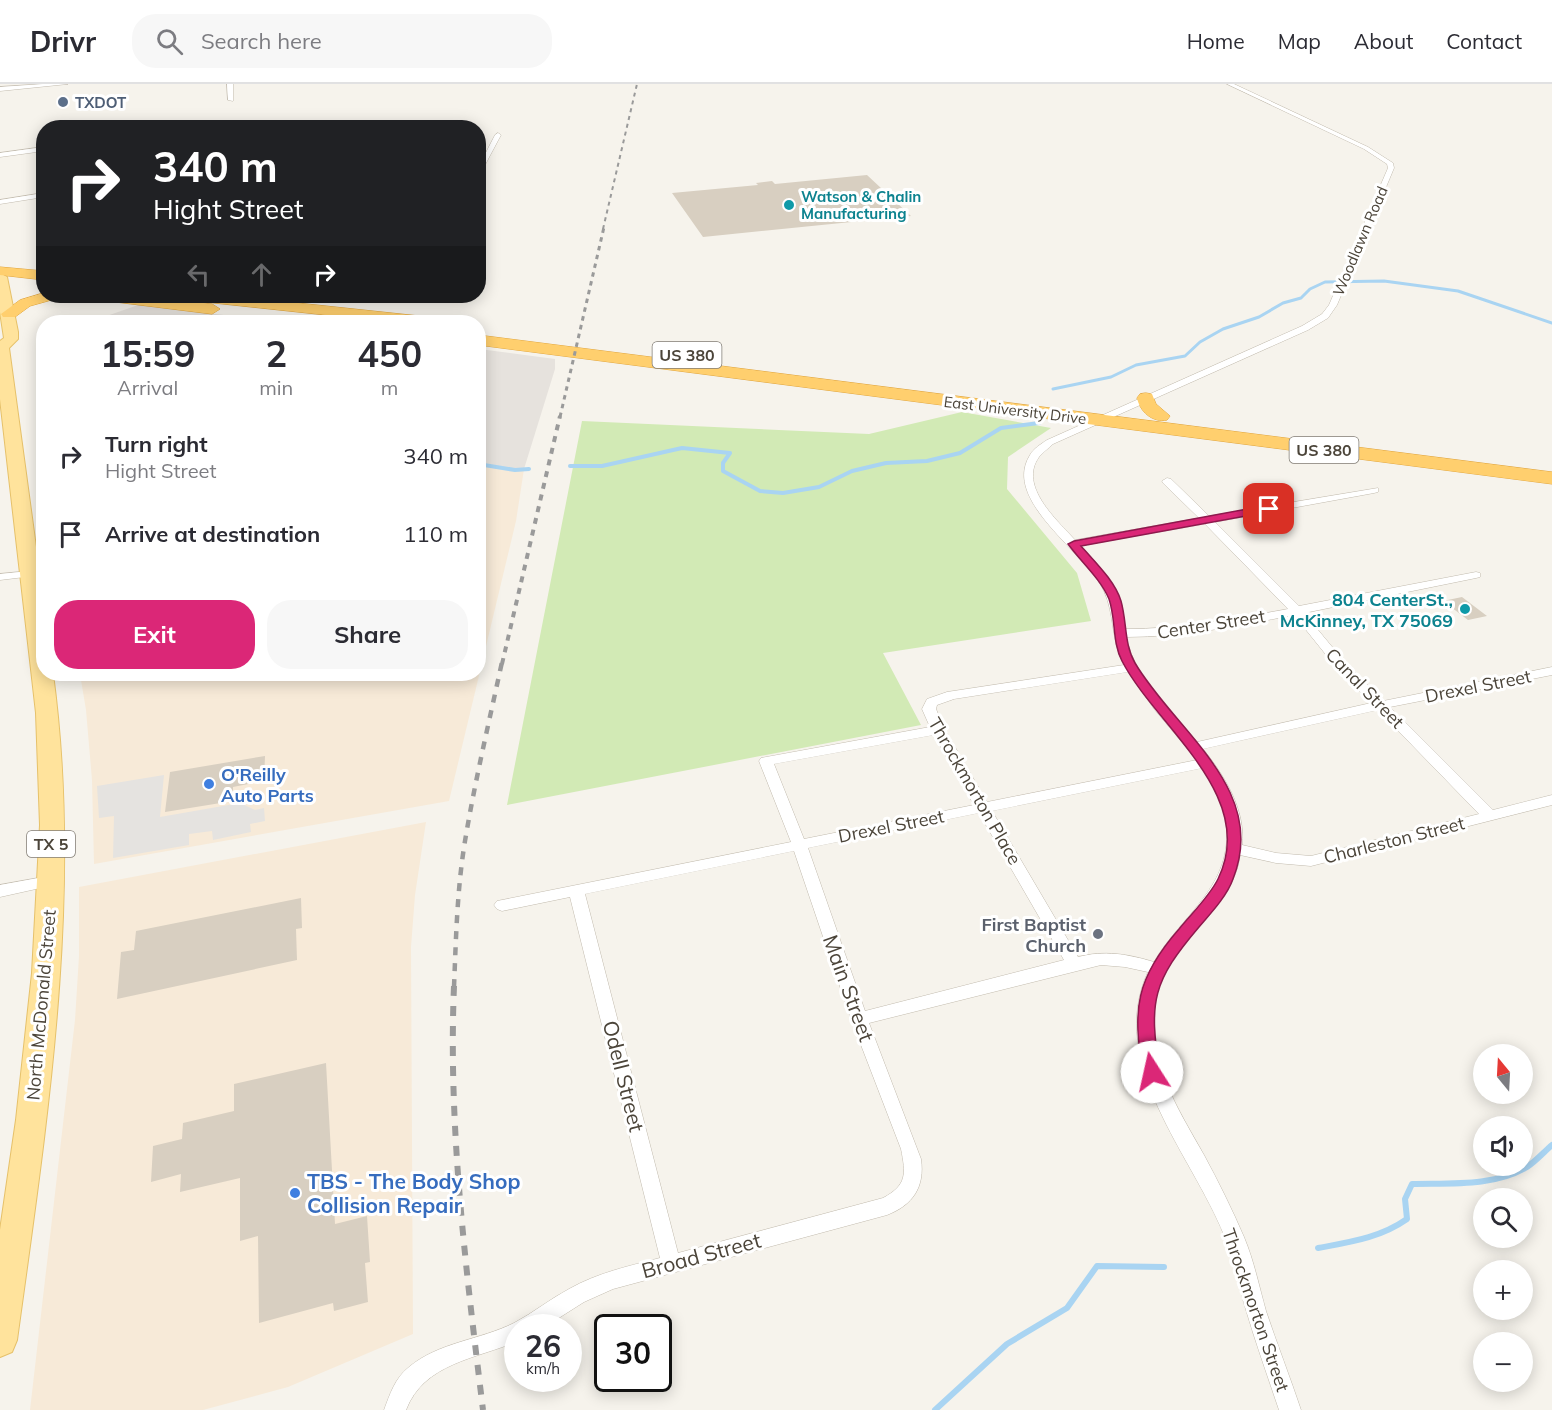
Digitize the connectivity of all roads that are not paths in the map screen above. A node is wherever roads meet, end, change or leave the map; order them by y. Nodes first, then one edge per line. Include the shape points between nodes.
1 (65, 84) edge
2 (230, 84) edge
3 (1230, 84) edge
4 (0, 89) edge
5 (231, 100) dead end
6 (498, 135) dead end
7 (36, 150) edge
8 (486, 154) edge
9 (0, 155) edge
10 (36, 196) edge
11 (0, 202) edge
12 (36, 276) edge
13 (0, 278) edge
14 (36, 285) edge
15 (36, 300) edge
16 (163, 303) edge
17 (230, 303) edge
18 (261, 303) edge
19 (219, 310) junction
20 (9, 314) junction
21 (264, 315) edge
22 (367, 315) edge
23 (486, 329) edge
24 (486, 341) edge
25 (1, 346) edge
26 (852, 383) junction
27 (1146, 398) junction
28 (1118, 411) junction
29 (1161, 416) junction
30 (1096, 421) junction
31 (1346, 446) junction
32 (1552, 464) edge
33 (1552, 478) edge
34 (1167, 481) dead end
35 (1374, 490) dead end
36 (1207, 520) junction
37 (1074, 544) junction
38 (29, 574) junction
39 (1476, 575) dead end
40 (0, 577) edge
41 (1296, 610) junction
42 (36, 627) edge
43 (1121, 633) junction
44 (1132, 668) junction
45 (1552, 671) edge
46 (43, 681) edge
47 (1381, 705) junction
48 (938, 730) junction
49 (1193, 747) junction
50 (1205, 764) junction
51 (1550, 803) edge
52 (984, 808) junction
53 (1490, 816) junction
54 (799, 844) junction
55 (1234, 848) junction
56 (49, 881) junction
57 (576, 890) junction
58 (0, 891) edge
59 (502, 905) dead end
60 (1073, 962) junction
61 (1157, 969) junction
62 (859, 1019) junction
63 (887, 1206) joint
64 (671, 1263) junction
65 (546, 1314) edge
66 (504, 1336) edge
67 (0, 1340) edge
68 (395, 1410) edge
69 (1290, 1410) edge

1 - 4 street
2 - 5 street
3 - 27 street, Woodlawn Road via 1384,157 1391,168 1325,316
6 - 8 street
7 - 9 street
10 - 11 street
12 - 13 highway
13 - 14 highway
13 - 20 main road, North McDonald Street / TX 5
15 - 20 highway
16 - 19 highway
17 - 19 highway
18 - 22 highway
19 - 21 highway
20 - 25 main road, North McDonald Street / TX 5 via 11,339
23 - 26 highway, East University Drive / US 380
24 - 26 highway, East University Drive / US 380
25 - 38 main road, North McDonald Street / TX 5
26 - 28 highway, East University Drive / US 380
26 - 30 highway, East University Drive / US 380
27 - 28 street, Woodlawn Road
27 - 29 highway via 1148,406
28 - 29 highway, East University Drive / US 380
28 - 30 street, Woodlawn Road
29 - 31 highway, East University Drive / US 380
30 - 31 highway, East University Drive / US 380
30 - 37 street, Throckmorton Street via 1045,445 1034,456 1028,474 1035,498
31 - 32 highway, East University Drive / US 380
31 - 33 highway, East University Drive / US 380
34 - 36 street, Canal Street
35 - 36 street
36 - 37 street
36 - 41 street, Canal Street
37 - 43 street, Throckmorton Street via 1112,593
38 - 40 street
38 - 42 main road, North McDonald Street / TX 5
39 - 41 street, Center Street
41 - 43 street, Center Street via 1193,630
41 - 47 street, Canal Street via 1327,650
43 - 44 street, Throckmorton Street via 1122,648
44 - 48 street, Throckmorton Place via 940,698 929,709
44 - 49 street, Throckmorton Street
45 - 47 street, Drexel Street
46 - 56 main road, North McDonald Street / TX 5 via 51,804
47 - 49 street, Drexel Street
47 - 53 street, Canal Street
48 - 52 street, Throckmorton Place
48 - 54 street, Main Street via 766,761
49 - 50 street, Throckmorton Street
50 - 52 street, Drexel Street
50 - 55 street, Throckmorton Street via 1229,805
51 - 53 street, Charleston Street
52 - 54 street, Drexel Street
52 - 60 street, Throckmorton Place
53 - 55 street, Charleston Street via 1311,861
54 - 57 street, Drexel Street
54 - 62 street, Main Street
55 - 61 street, Throckmorton Street via 1221,888
56 - 58 street
56 - 67 main road, North McDonald Street / TX 5 via 49,952 42,1027
57 - 59 street, Drexel Street
57 - 64 street, Odell Street
60 - 61 street via 1111,958
60 - 62 street
61 - 69 street, Throckmorton Street via 1145,1021 1152,1072 1234,1236
62 - 63 street, Main Street via 915,1168 913,1185 902,1199
63 - 64 street, Broad Street
64 - 65 street, Broad Street via 601,1284
66 - 68 street via 427,1364 412,1376

